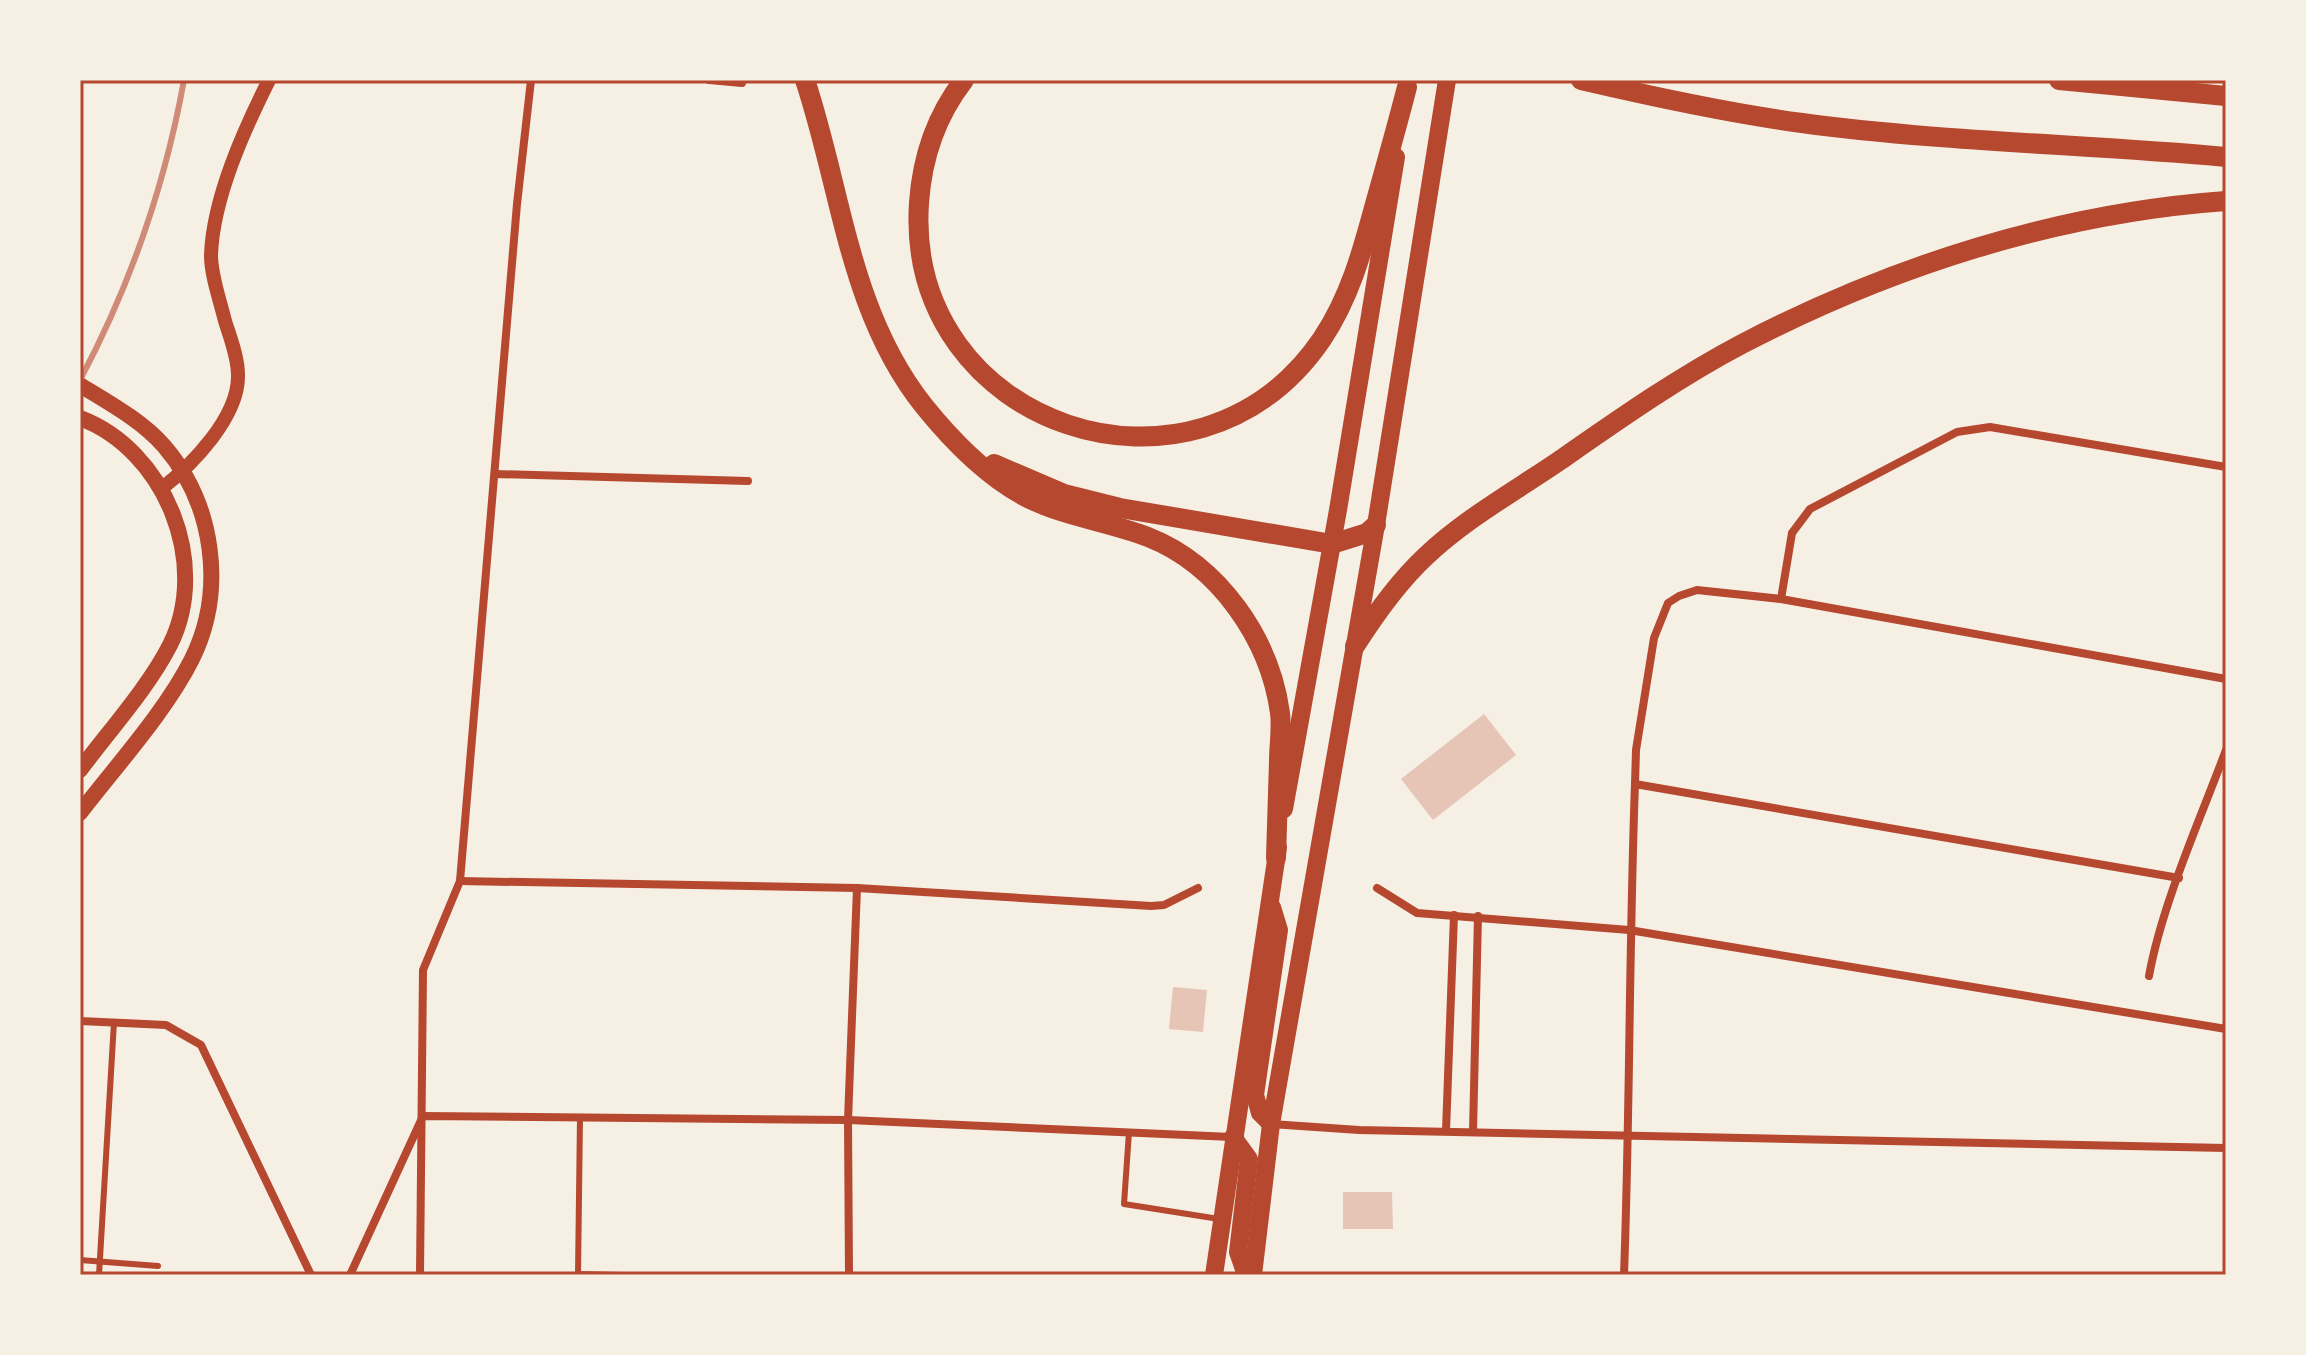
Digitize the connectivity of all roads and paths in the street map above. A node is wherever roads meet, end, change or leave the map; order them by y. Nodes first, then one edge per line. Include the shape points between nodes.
1 (269, 80) edge
2 (531, 80) edge
3 (709, 80) edge
4 (805, 80) edge
5 (964, 80) edge
6 (1447, 80) edge
7 (1581, 80) edge
8 (2059, 80) edge
9 (742, 83) dead end
10 (1408, 84) edge
11 (2226, 96) edge
12 (2226, 157) edge
13 (2226, 201) edge
14 (80, 385) edge
15 (80, 418) edge
16 (959, 445) junction
17 (2226, 467) edge
18 (184, 471) junction
19 (495, 474) junction
20 (748, 481) dead end
21 (161, 489) junction
22 (1376, 525) junction
23 (1332, 544) junction
24 (1781, 599) junction
25 (1355, 646) junction
26 (2226, 679) edge
27 (2226, 750) edge
28 (80, 770) edge
29 (1635, 784) junction
30 (80, 813) edge
31 (1276, 858) junction
32 (2179, 878) junction
33 (460, 881) junction
34 (857, 888) junction
35 (1198, 888) dead end
36 (1377, 888) dead end
37 (1270, 901) junction
38 (1454, 915) junction
39 (1478, 916) junction
40 (1629, 930) junction
41 (2149, 976) dead end
42 (80, 1021) edge
43 (114, 1022) junction
44 (2226, 1029) edge
45 (423, 1116) junction
46 (580, 1117) junction
47 (848, 1120) junction
48 (1271, 1124) junction
49 (1446, 1131) junction
50 (1129, 1132) junction
51 (1473, 1132) junction
52 (1629, 1134) junction
53 (1233, 1137) junction
54 (2226, 1148) edge
55 (1222, 1220) junction
56 (80, 1260) edge
57 (100, 1262) junction
58 (158, 1266) dead end
59 (578, 1274) edge
60 (99, 1275) edge
61 (311, 1275) edge
62 (350, 1275) edge
63 (420, 1275) edge
64 (623, 1275) edge
65 (849, 1275) edge
66 (1214, 1275) edge
67 (1246, 1275) edge
68 (1253, 1275) edge
69 (1624, 1275) edge

1 - 18 street via 232,164 211,256 238,375 231,408
2 - 19 street
3 - 9 street
4 - 16 highway via 873,321 924,406
5 - 10 highway via 940,118 921,178 921,245 939,310 954,337 1005,392 1066,426 1133,438 1223,421 1279,387 1321,340 1350,290
6 - 22 highway
7 - 12 highway via 1801,123
8 - 11 highway
10 - 23 highway
13 - 25 highway via 2056,226 1976,248 1866,286 1739,345 1445,540 1383,603
14 - 18 main road via 132,418
15 - 21 main road via 130,450
16 - 23 highway via 1064,494
16 - 31 highway via 1000,482 1030,499 1174,550 1232,602 1262,648 1280,715
17 - 24 street via 1990,427 1957,432 1810,509 1792,533
18 - 21 street
18 - 30 main road via 208,536 212,573 207,619 192,659 166,701
19 - 20 street
19 - 33 street
21 - 28 main road via 184,561 179,621 155,669
22 - 23 highway
22 - 25 highway
23 - 31 highway
24 - 26 street
24 - 29 street via 1697,590 1668,603 1654,638
25 - 48 highway
27 - 32 street
29 - 32 street
29 - 40 street
31 - 37 highway
32 - 41 street
33 - 34 street
33 - 45 street via 423,970
34 - 35 street via 1151,906
34 - 47 street
36 - 38 street via 1417,913
37 - 48 highway via 1279,930 1255,1095 1260,1113
37 - 53 highway
38 - 39 street
38 - 49 street
39 - 40 street
39 - 51 street
40 - 44 street
40 - 52 street
42 - 43 street
43 - 57 lane
43 - 61 street via 166,1025 201,1045
45 - 46 street
45 - 62 street
45 - 63 street
46 - 47 street
46 - 59 lane
47 - 50 street
47 - 65 street
48 - 49 street
48 - 68 highway
49 - 51 street
50 - 53 street
50 - 55 lane via 1124,1204
51 - 52 street
52 - 54 street
52 - 69 street
53 - 55 highway
53 - 67 highway via 1249,1159 1238,1252
55 - 66 highway
56 - 57 lane
57 - 58 lane
57 - 60 lane
59 - 64 lane

